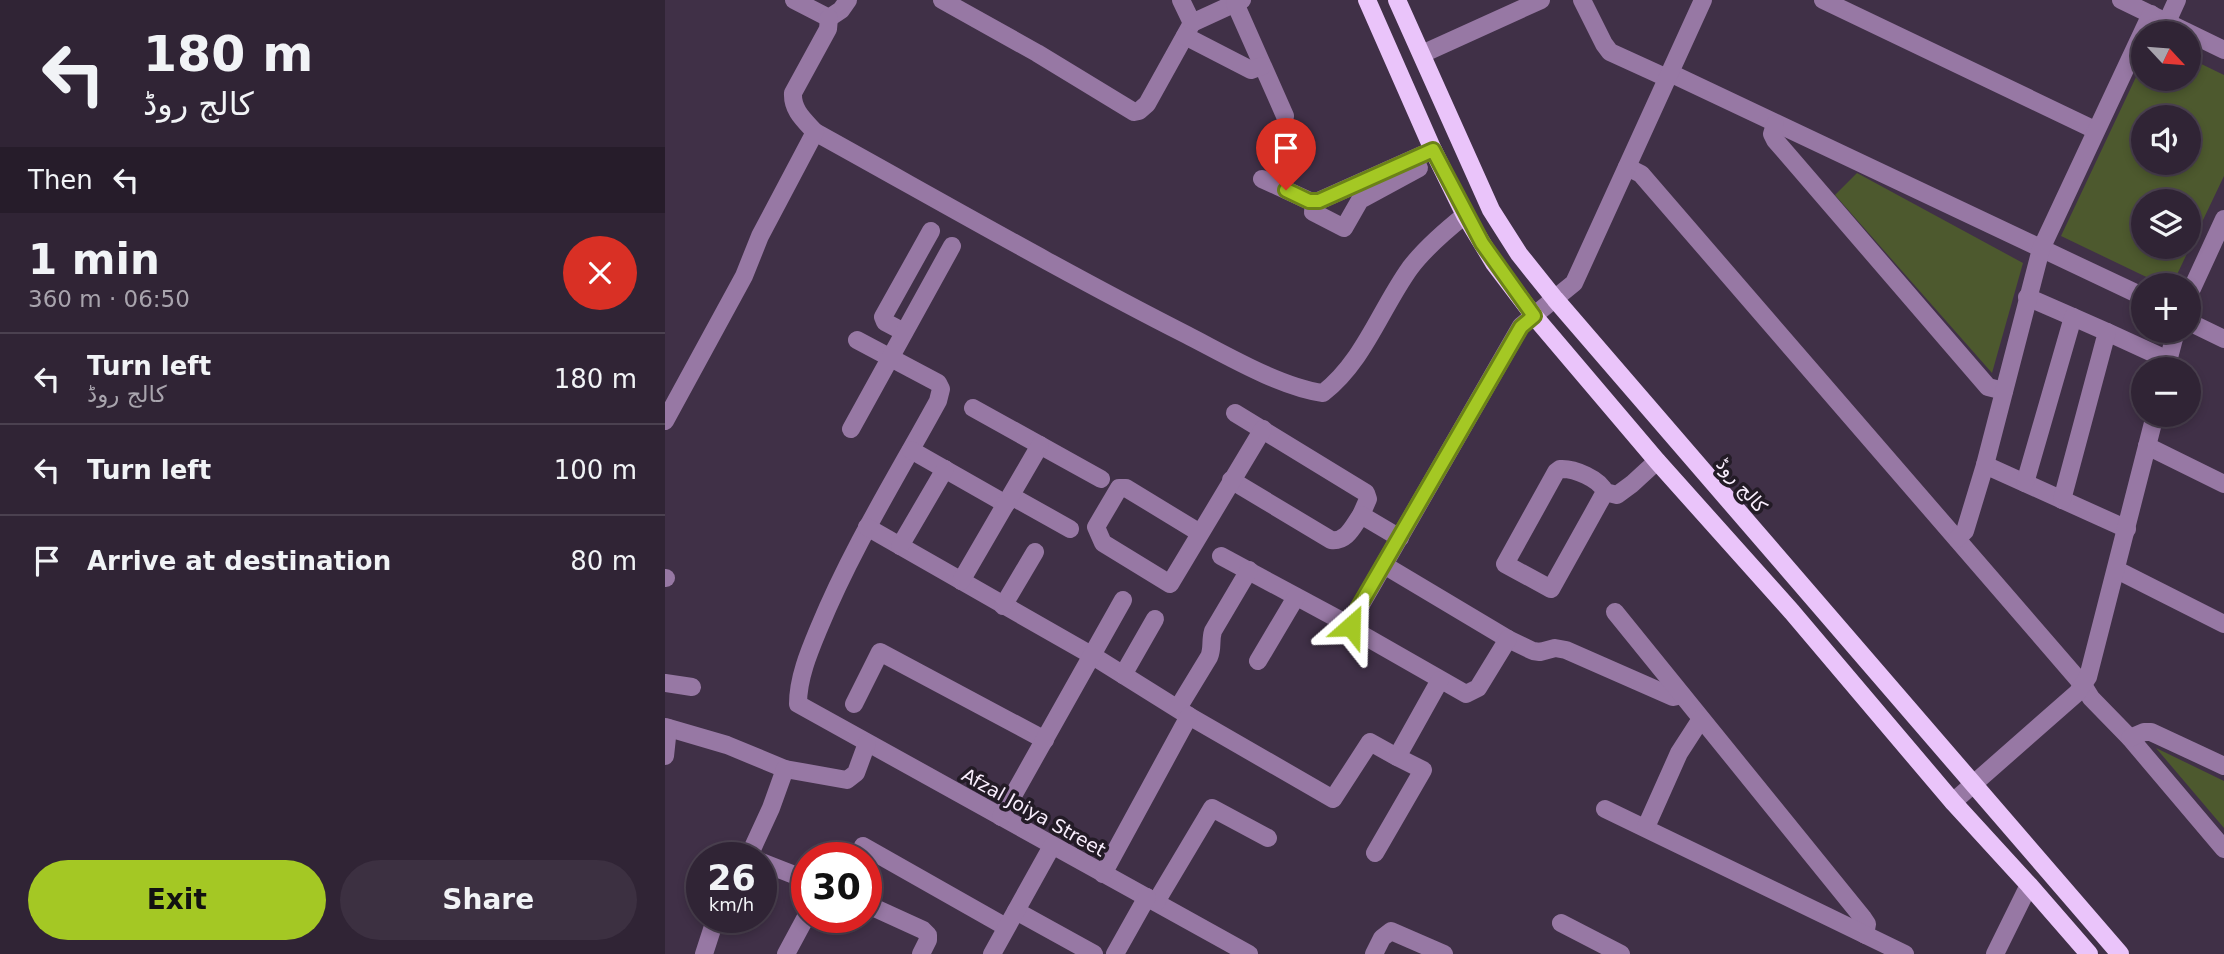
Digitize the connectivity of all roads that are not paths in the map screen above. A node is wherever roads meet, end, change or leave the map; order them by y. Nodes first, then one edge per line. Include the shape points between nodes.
1 (794, 0) edge
2 (848, 0) edge
3 (941, 0) edge
4 (1181, 0) edge
5 (1367, 0) edge
6 (1397, 0) edge
7 (1541, 0) edge
8 (1582, 0) edge
9 (1703, 0) edge
10 (1822, 0) edge
11 (2121, 0) edge
12 (2177, 0) edge
13 (1239, 2) edge
14 (829, 18) junction
15 (2159, 18) junction
16 (1188, 29) junction
17 (1412, 32) junction
18 (1387, 43) junction
19 (2224, 50) edge
20 (1422, 54) junction
21 (1262, 65) junction
22 (1668, 75) junction
23 (1285, 116) dead end
24 (1775, 124) junction
25 (2095, 130) junction
26 (815, 132) junction
27 (1435, 155) junction
28 (1627, 167) junction
29 (1262, 179) dead end
30 (1314, 203) junction
31 (1465, 215) junction
32 (2224, 219) edge
33 (931, 230) dead end
34 (952, 246) dead end
35 (2041, 249) junction
36 (2199, 273) edge
37 (2131, 291) edge
38 (2027, 297) junction
39 (1555, 299) junction
40 (1534, 316) junction
41 (2073, 317) junction
42 (2201, 328) edge
43 (904, 332) junction
44 (2107, 332) junction
45 (2224, 339) edge
46 (857, 340) dead end
47 (2152, 357) edge
48 (890, 358) junction
49 (2004, 391) junction
50 (973, 408) dead end
51 (668, 410) edge
52 (1235, 413) dead end
53 (2152, 427) edge
54 (851, 429) dead end
55 (1263, 429) junction
56 (1040, 445) junction
57 (2147, 446) junction
58 (911, 450) junction
59 (1657, 461) junction
60 (1985, 466) junction
61 (945, 469) junction
62 (1101, 479) dead end
63 (1231, 480) junction
64 (2025, 483) junction
65 (2224, 484) edge
66 (1605, 492) junction
67 (1008, 500) junction
68 (2062, 500) junction
69 (1361, 515) junction
70 (867, 527) junction
71 (1070, 529) dead end
72 (2127, 529) junction
73 (1200, 533) junction
74 (1400, 538) junction
75 (1957, 539) junction
76 (900, 546) junction
77 (1035, 552) dead end
78 (1221, 555) dead end
79 (1384, 565) junction
80 (1249, 570) junction
81 (2116, 570) junction
82 (961, 582) junction
83 (1296, 597) junction
84 (1123, 600) dead end
85 (1003, 606) junction
86 (1615, 612) dead end
87 (1155, 619) dead end
88 (2224, 624) edge
89 (1351, 626) junction
90 (1508, 639) junction
91 (1093, 656) junction
92 (1258, 662) dead end
93 (1123, 675) junction
94 (1440, 680) junction
95 (665, 683) edge
96 (2083, 685) junction
97 (692, 687) dead end
98 (1682, 695) junction
99 (854, 704) dead end
100 (1183, 712) junction
101 (1701, 719) junction
102 (667, 728) edge
103 (2130, 738) junction
104 (1045, 740) junction
105 (867, 743) junction
106 (665, 756) edge
107 (1397, 757) junction
108 (2224, 766) edge
109 (785, 769) junction
110 (1972, 785) junction
111 (1952, 802) junction
112 (1605, 809) dead end
113 (1001, 817) junction
114 (1646, 827) junction
115 (1268, 838) dead end
116 (758, 842) edge
117 (1052, 846) junction
118 (2224, 849) edge
119 (1375, 853) dead end
120 (882, 857) edge
121 (1103, 874) junction
122 (2029, 885) junction
123 (1151, 899) junction
124 (882, 911) edge
125 (1016, 911) junction
126 (1560, 923) dead end
127 (1006, 927) junction
128 (711, 933) edge
129 (797, 933) edge
130 (1865, 935) junction
131 (704, 954) edge
132 (786, 954) edge
133 (921, 954) edge
134 (992, 954) edge
135 (1094, 954) edge
136 (1115, 954) edge
137 (1249, 954) edge
138 (1374, 954) edge
139 (1444, 954) edge
140 (1621, 954) edge
141 (1905, 954) edge
142 (1995, 954) edge
143 (2089, 954) edge
144 (2120, 954) edge

1 - 14 street
2 - 14 street
3 - 16 street via 1134,112 1147,104
4 - 16 street
5 - 18 main road
6 - 17 main road, کالج روڈ
7 - 20 street
8 - 22 street via 1610,52
9 - 22 street
10 - 25 street
11 - 15 street
12 - 15 street
13 - 16 street
13 - 21 street
14 - 26 street via 828,29 793,93 798,113
15 - 19 street
15 - 25 street
16 - 21 street via 1251,70
17 - 18 main road
17 - 20 main road, کالج روڈ
18 - 27 main road
20 - 39 main road, کالج روڈ via 1491,210
21 - 23 street
22 - 24 street
22 - 28 street
24 - 35 street
24 - 49 street via 1775,140 1988,387
25 - 35 street
26 - 31 street via 1121,302 1255,369 1323,393 1341,378 1410,268
26 - 51 street via 744,276
27 - 30 street
27 - 30 street via 1360,200 1344,228 1313,212
27 - 31 main road
28 - 39 street via 1574,283
28 - 75 street via 1641,174
29 - 30 street
31 - 40 main road
32 - 36 street
33 - 43 street via 883,317
34 - 43 street
35 - 37 street
35 - 38 street
38 - 41 street
38 - 49 street
39 - 40 street
39 - 110 main road, کالج روڈ
40 - 59 main road
40 - 74 street via 1521,327
41 - 44 street
41 - 64 street
42 - 45 street
43 - 48 street
44 - 47 street
44 - 68 street
46 - 48 street
48 - 54 street
48 - 58 street via 938,383 941,389
49 - 60 street
50 - 56 street
52 - 55 street
53 - 57 street
55 - 63 street
55 - 69 street via 1366,493
56 - 62 street
56 - 67 street
57 - 65 street
57 - 72 street
58 - 61 street
58 - 70 street
59 - 66 street via 1621,493
59 - 111 main road
60 - 64 street
60 - 75 street via 1965,531
61 - 67 street
61 - 76 street
63 - 69 street via 1331,540 1346,537
63 - 73 street
64 - 68 street
66 - 66 street via 1603,486 1573,470 1560,469 1505,564 1551,589
67 - 71 street
67 - 82 street
68 - 72 street
69 - 74 street
70 - 76 street
70 - 105 street, Afzal Joiya Street via 812,646 798,704
72 - 81 street
73 - 73 street via 1126,488 1119,488 1096,527 1103,543 1170,584
74 - 79 street
75 - 96 street
76 - 82 street
77 - 85 street
78 - 80 street
79 - 89 street
79 - 90 street
80 - 83 street
80 - 100 street via 1213,631 1213,649
81 - 88 street
81 - 96 street
82 - 85 street
83 - 89 street
83 - 92 street
84 - 91 street
85 - 91 street
86 - 98 street
87 - 93 street
89 - 94 street
90 - 94 street via 1475,691 1466,694
90 - 98 street via 1533,651 1566,650 1673,698
91 - 93 street
91 - 104 street
93 - 100 street
94 - 107 street
95 - 97 street
96 - 103 street
96 - 110 street
98 - 101 street
99 - 104 street via 880,652
100 - 107 street via 1333,799 1370,742
100 - 121 street
101 - 114 street via 1679,753
101 - 130 street via 1863,918
102 - 106 street
102 - 109 street via 727,745
103 - 108 street via 2151,732
103 - 118 street
104 - 113 street
105 - 109 street via 856,773 847,780
105 - 113 street, Afzal Joiya Street
107 - 119 street via 1423,770
109 - 116 street
110 - 111 street
110 - 144 main road, کالج روڈ
111 - 122 main road
112 - 114 street
113 - 117 street, Afzal Joiya Street
114 - 130 street
115 - 123 street via 1212,808
117 - 121 street, Afzal Joiya Street
117 - 125 street
120 - 127 street
121 - 123 street, Afzal Joiya Street
122 - 142 street
122 - 143 main road
123 - 136 street
123 - 137 street, Afzal Joiya Street
124 - 133 street via 928,935
125 - 127 street
125 - 135 street
126 - 140 street
127 - 134 street
128 - 131 street
129 - 132 street
130 - 141 street
138 - 139 street via 1391,931

